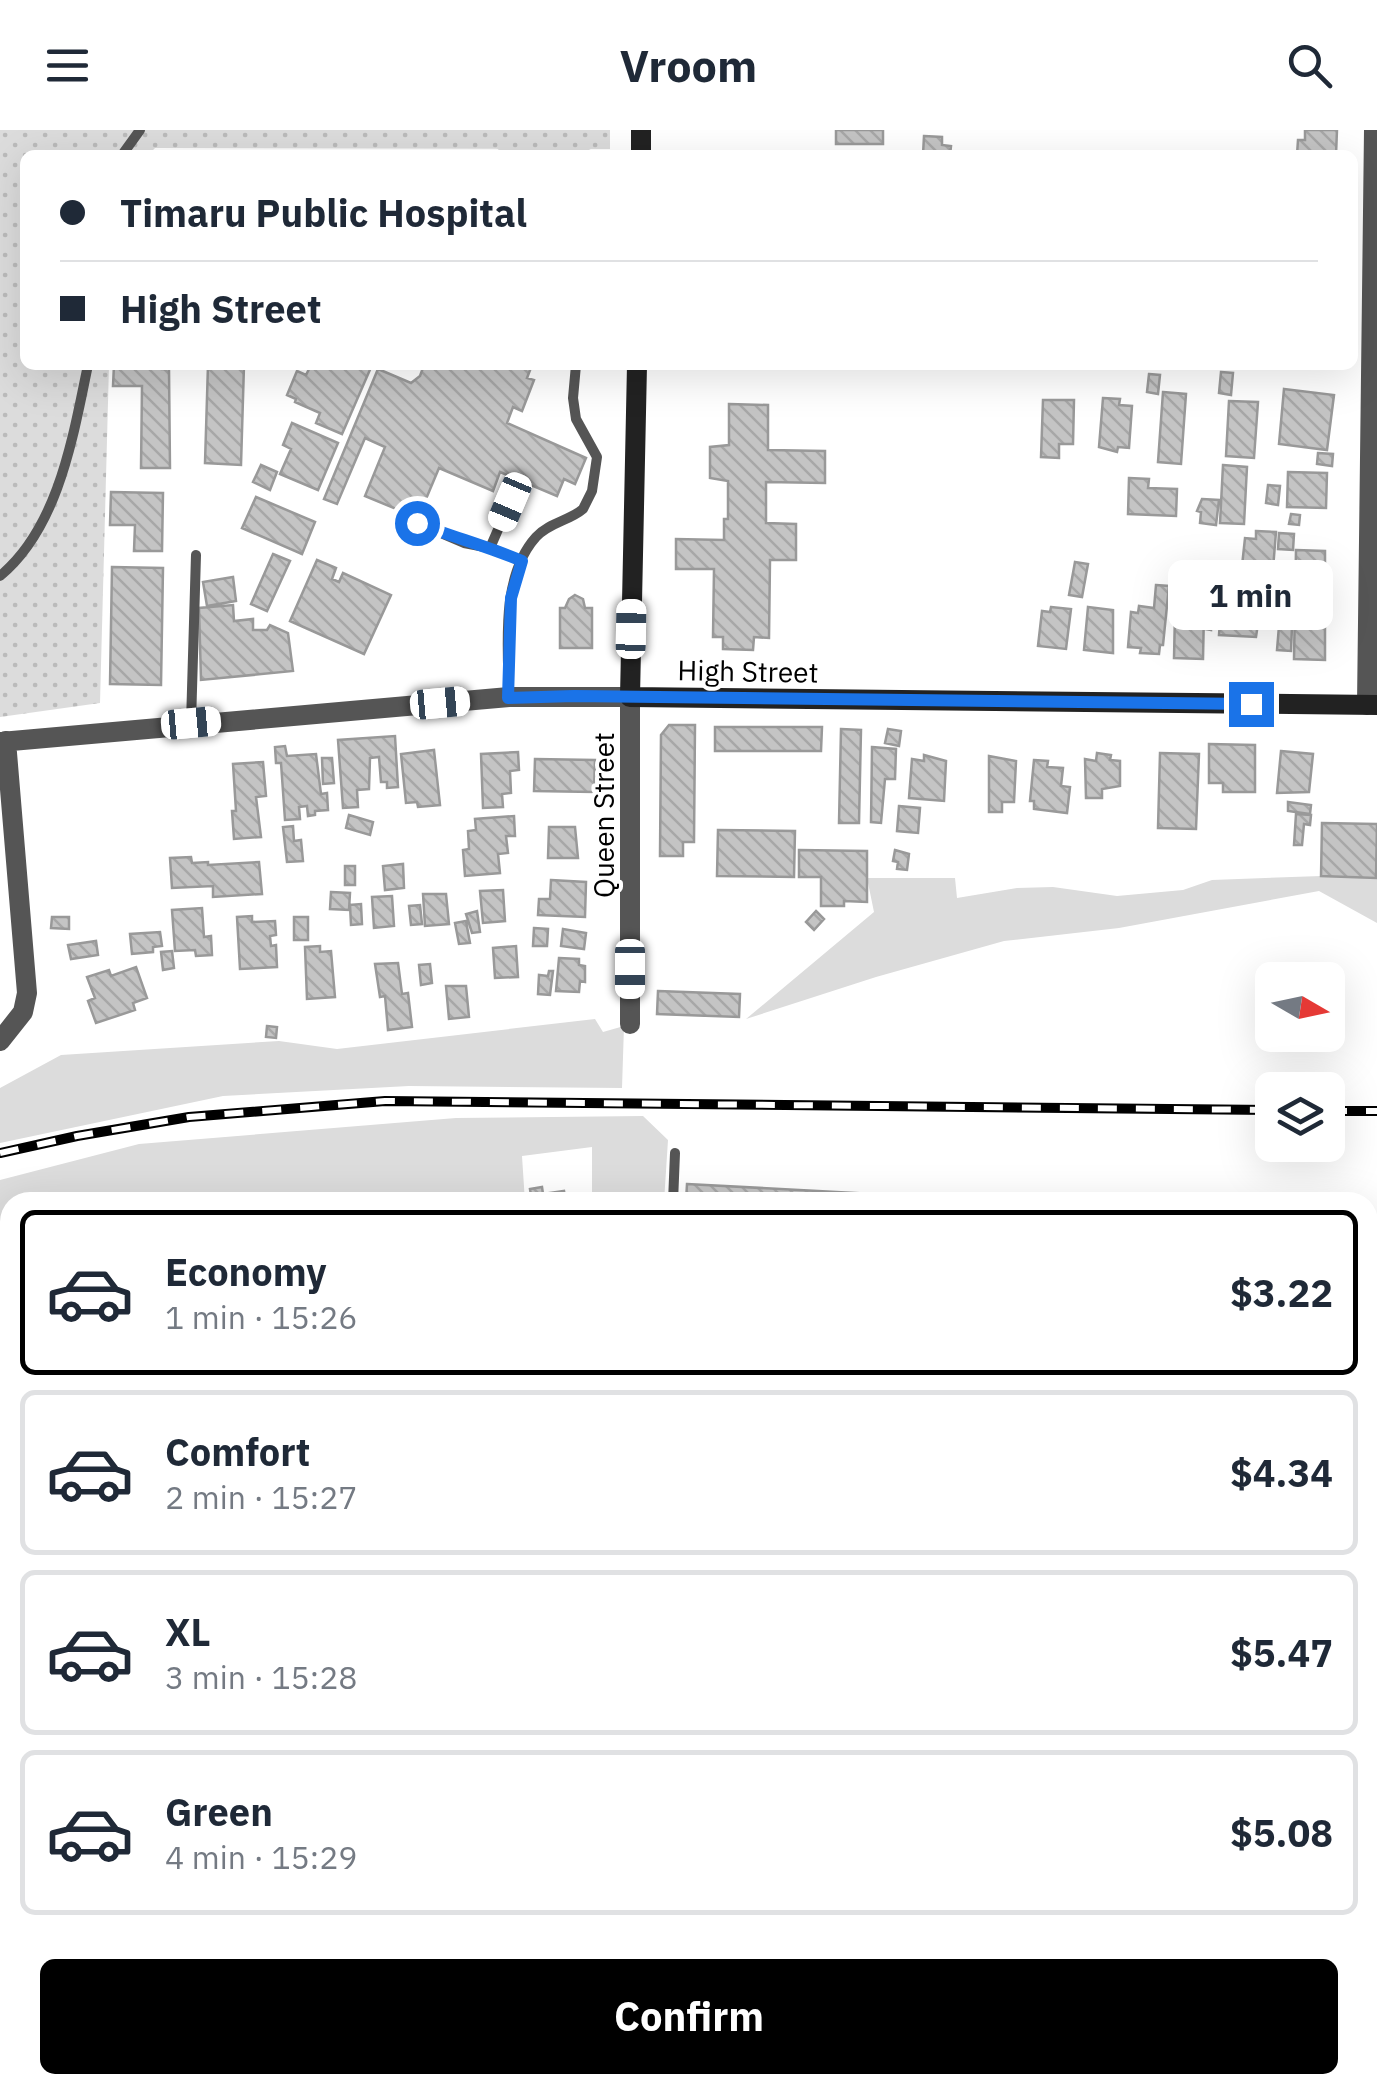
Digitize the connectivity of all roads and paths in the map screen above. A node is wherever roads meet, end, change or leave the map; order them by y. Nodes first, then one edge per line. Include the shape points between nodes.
1 (1374, 130) edge
2 (1367, 346) edge
3 (87, 370) edge
4 (576, 370) edge
5 (637, 370) edge
6 (510, 502) dead end
7 (417, 523) dead end
8 (490, 548) junction
9 (196, 556) dead end
10 (522, 561) junction
11 (0, 576) edge
12 (630, 697) junction
13 (508, 698) junction
14 (1372, 705) edge
15 (191, 723) junction
16 (3, 741) edge
17 (630, 1024) dead end
18 (0, 1042) edge
19 (675, 1153) dead end
20 (673, 1192) edge

1 - 2 street
2 - 14 street
3 - 11 lane via 49,507 22,554
4 - 10 lane via 576,418 597,457 592,491 577,514 538,534
5 - 12 street, Queen Street
6 - 8 lane
7 - 8 lane
8 - 10 lane
9 - 15 lane
10 - 13 lane via 511,598
12 - 13 street, High Street
12 - 14 street, High Street
12 - 17 street, Queen Street
13 - 15 street, High Street
15 - 16 street, High Street
16 - 18 street via 26,994 23,1012
19 - 20 lane

